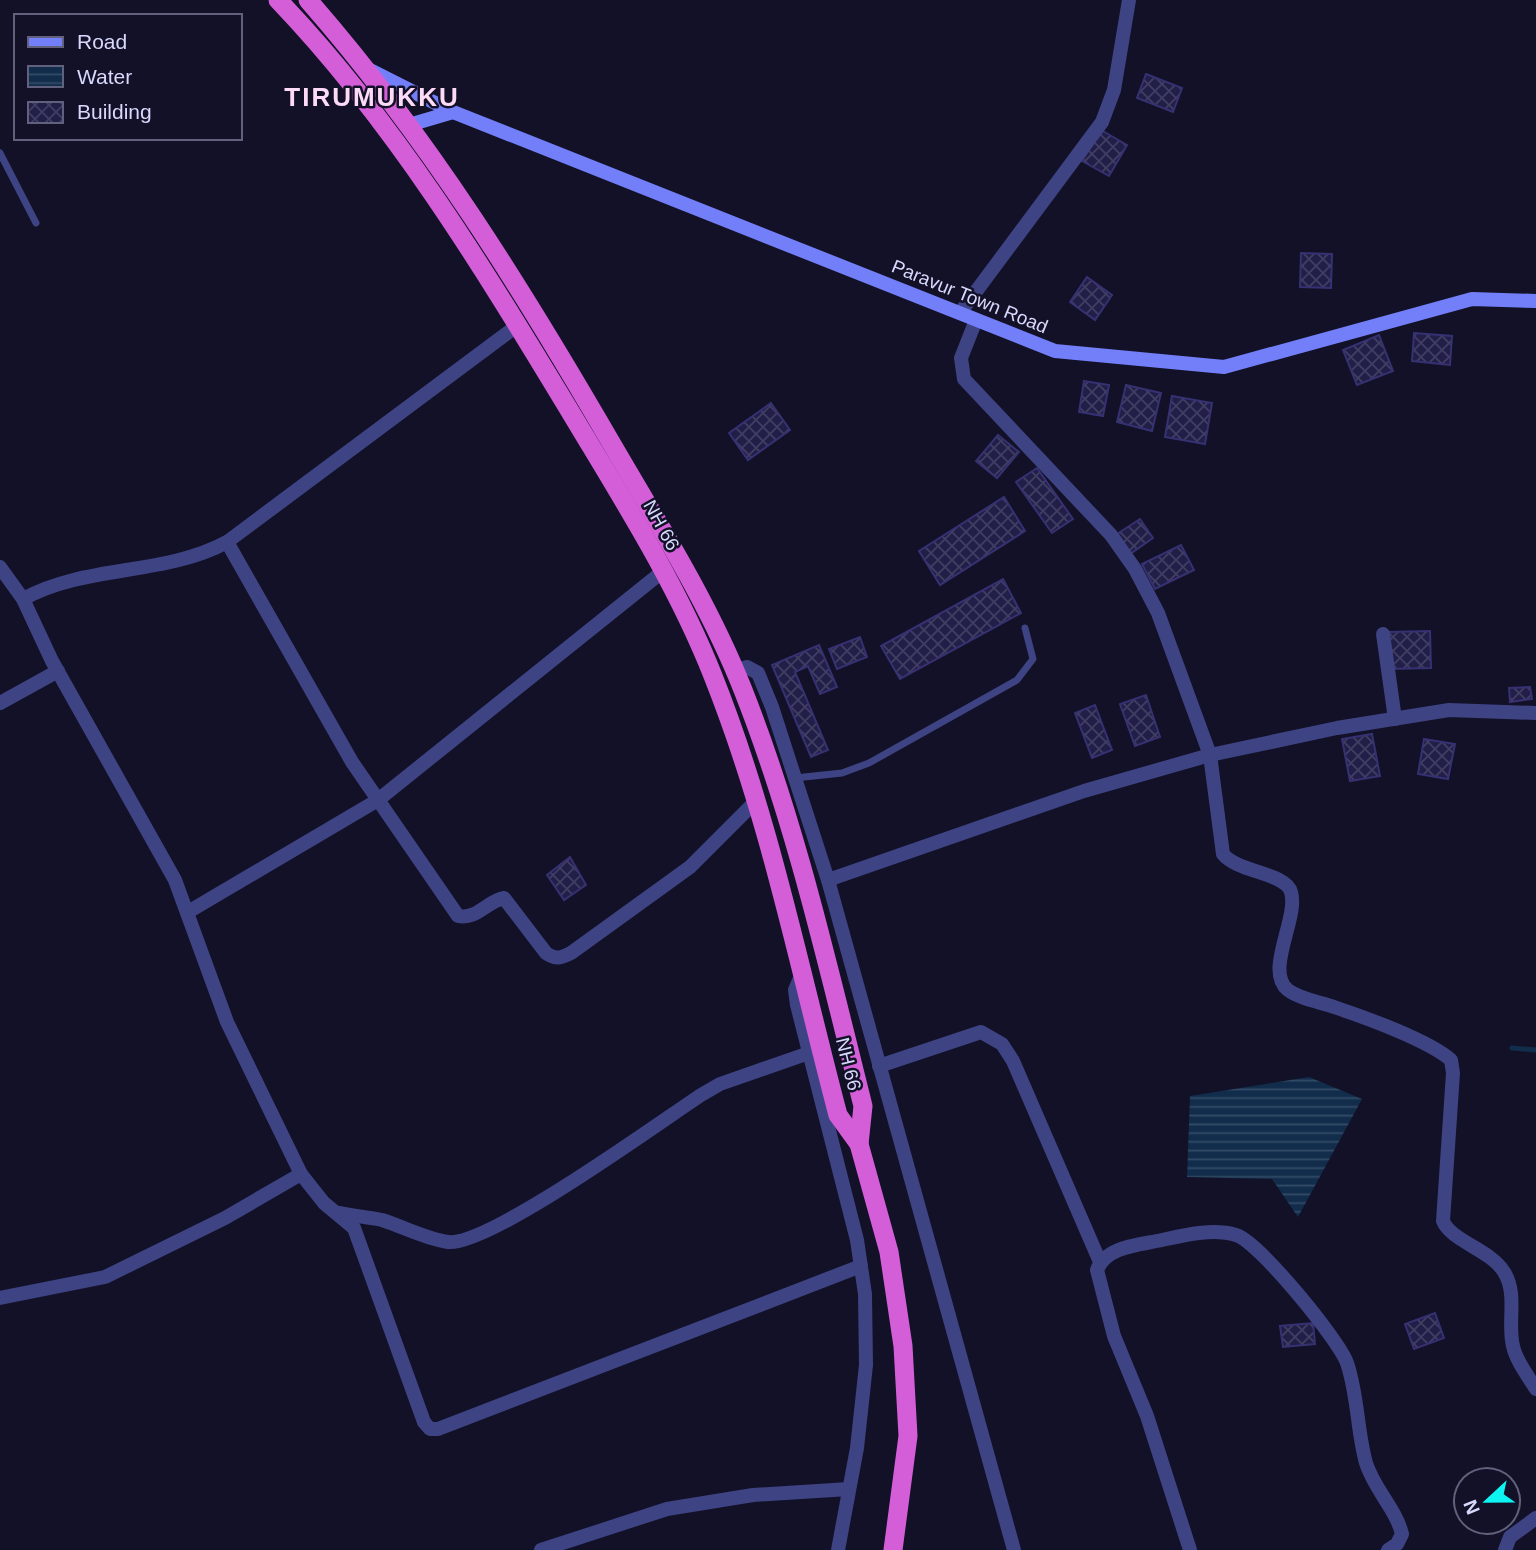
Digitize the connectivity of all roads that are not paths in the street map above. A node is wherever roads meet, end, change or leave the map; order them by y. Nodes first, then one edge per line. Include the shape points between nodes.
1 (278, 0) edge
2 (308, 0) edge
3 (1129, 0) edge
4 (367, 68) junction
5 (453, 112) junction
6 (409, 125) junction
7 (0, 153) edge
8 (36, 223) dead end
9 (1536, 301) edge
10 (960, 313) junction
11 (976, 320) junction
12 (518, 325) junction
13 (228, 542) junction
14 (0, 567) edge
15 (662, 572) junction
16 (23, 599) junction
17 (1025, 628) dead end
18 (1383, 634) dead end
19 (58, 671) junction
20 (735, 671) junction
21 (0, 703) edge
22 (1536, 713) edge
23 (1395, 719) junction
24 (1210, 755) junction
25 (795, 778) junction
26 (378, 800) junction
27 (757, 800) junction
28 (828, 880) junction
29 (188, 912) junction
30 (804, 970) junction
31 (809, 1053) junction
32 (879, 1066) junction
33 (859, 1144) junction
34 (301, 1174) junction
35 (335, 1213) junction
36 (1100, 1262) junction
37 (861, 1266) junction
38 (0, 1298) edge
39 (1536, 1389) edge
40 (849, 1489) junction
41 (1536, 1518) edge
42 (541, 1550) edge
43 (838, 1550) edge
44 (893, 1550) edge
45 (1014, 1550) edge
46 (1190, 1550) edge
47 (1388, 1550) edge
48 (1505, 1550) edge

1 - 12 highway, NH 66 via 313,37 423,179
2 - 4 highway, NH 66
3 - 10 street via 1114,90 1102,122
4 - 5 main road, Paravur Town Road
4 - 6 highway, NH 66
5 - 6 main road
5 - 10 main road, Paravur Town Road
6 - 20 highway, NH 66 via 521,289 686,573
7 - 8 lane
9 - 11 main road, Paravur Town Road via 1472,299 1224,367 1055,351
10 - 11 main road, Paravur Town Road
11 - 24 street via 961,358 964,379 1111,536 1135,569 1158,613
12 - 13 street
12 - 15 highway, NH 66
13 - 16 street via 190,559 56,583
13 - 26 street
14 - 16 street
15 - 26 street
15 - 27 highway, NH 66 via 713,675
16 - 19 street
17 - 25 lane via 1033,659 1017,680 869,763 842,773
18 - 23 street
19 - 21 street
19 - 29 street via 175,880
20 - 25 street via 747,667 758,673
20 - 33 highway, NH 66 via 766,754 810,901 863,1106
22 - 23 street via 1449,710
23 - 24 street
24 - 28 street via 1084,791
24 - 39 street via 1223,854 1284,883 1291,891 1279,970 1282,983 1294,994 1357,1015 1451,1060 1443,1221 1503,1270 1511,1291 1512,1345
25 - 28 street
26 - 27 street via 458,916 471,916 504,898 553,959 571,953 690,867
26 - 29 street
27 - 30 highway, NH 66
28 - 32 street
29 - 34 street via 227,1022
30 - 31 street via 795,990
30 - 33 highway, NH 66 via 838,1115
31 - 35 street via 720,1084 580,1176 471,1239 450,1242 380,1220
31 - 37 street
32 - 36 street via 981,1032 1002,1044
32 - 45 street
33 - 44 highway, NH 66 via 889,1252 903,1346 908,1436
34 - 35 street
34 - 38 street via 225,1218 105,1277
35 - 37 street via 354,1228 424,1422 433,1430
36 - 46 street via 1099,1286 1114,1336 1147,1416
36 - 47 street via 1117,1250 1188,1234 1240,1236 1258,1252 1316,1314 1347,1363 1367,1466 1402,1535
37 - 40 street via 866,1365
40 - 42 street via 753,1495 667,1509
40 - 43 street
41 - 48 street via 1510,1537

